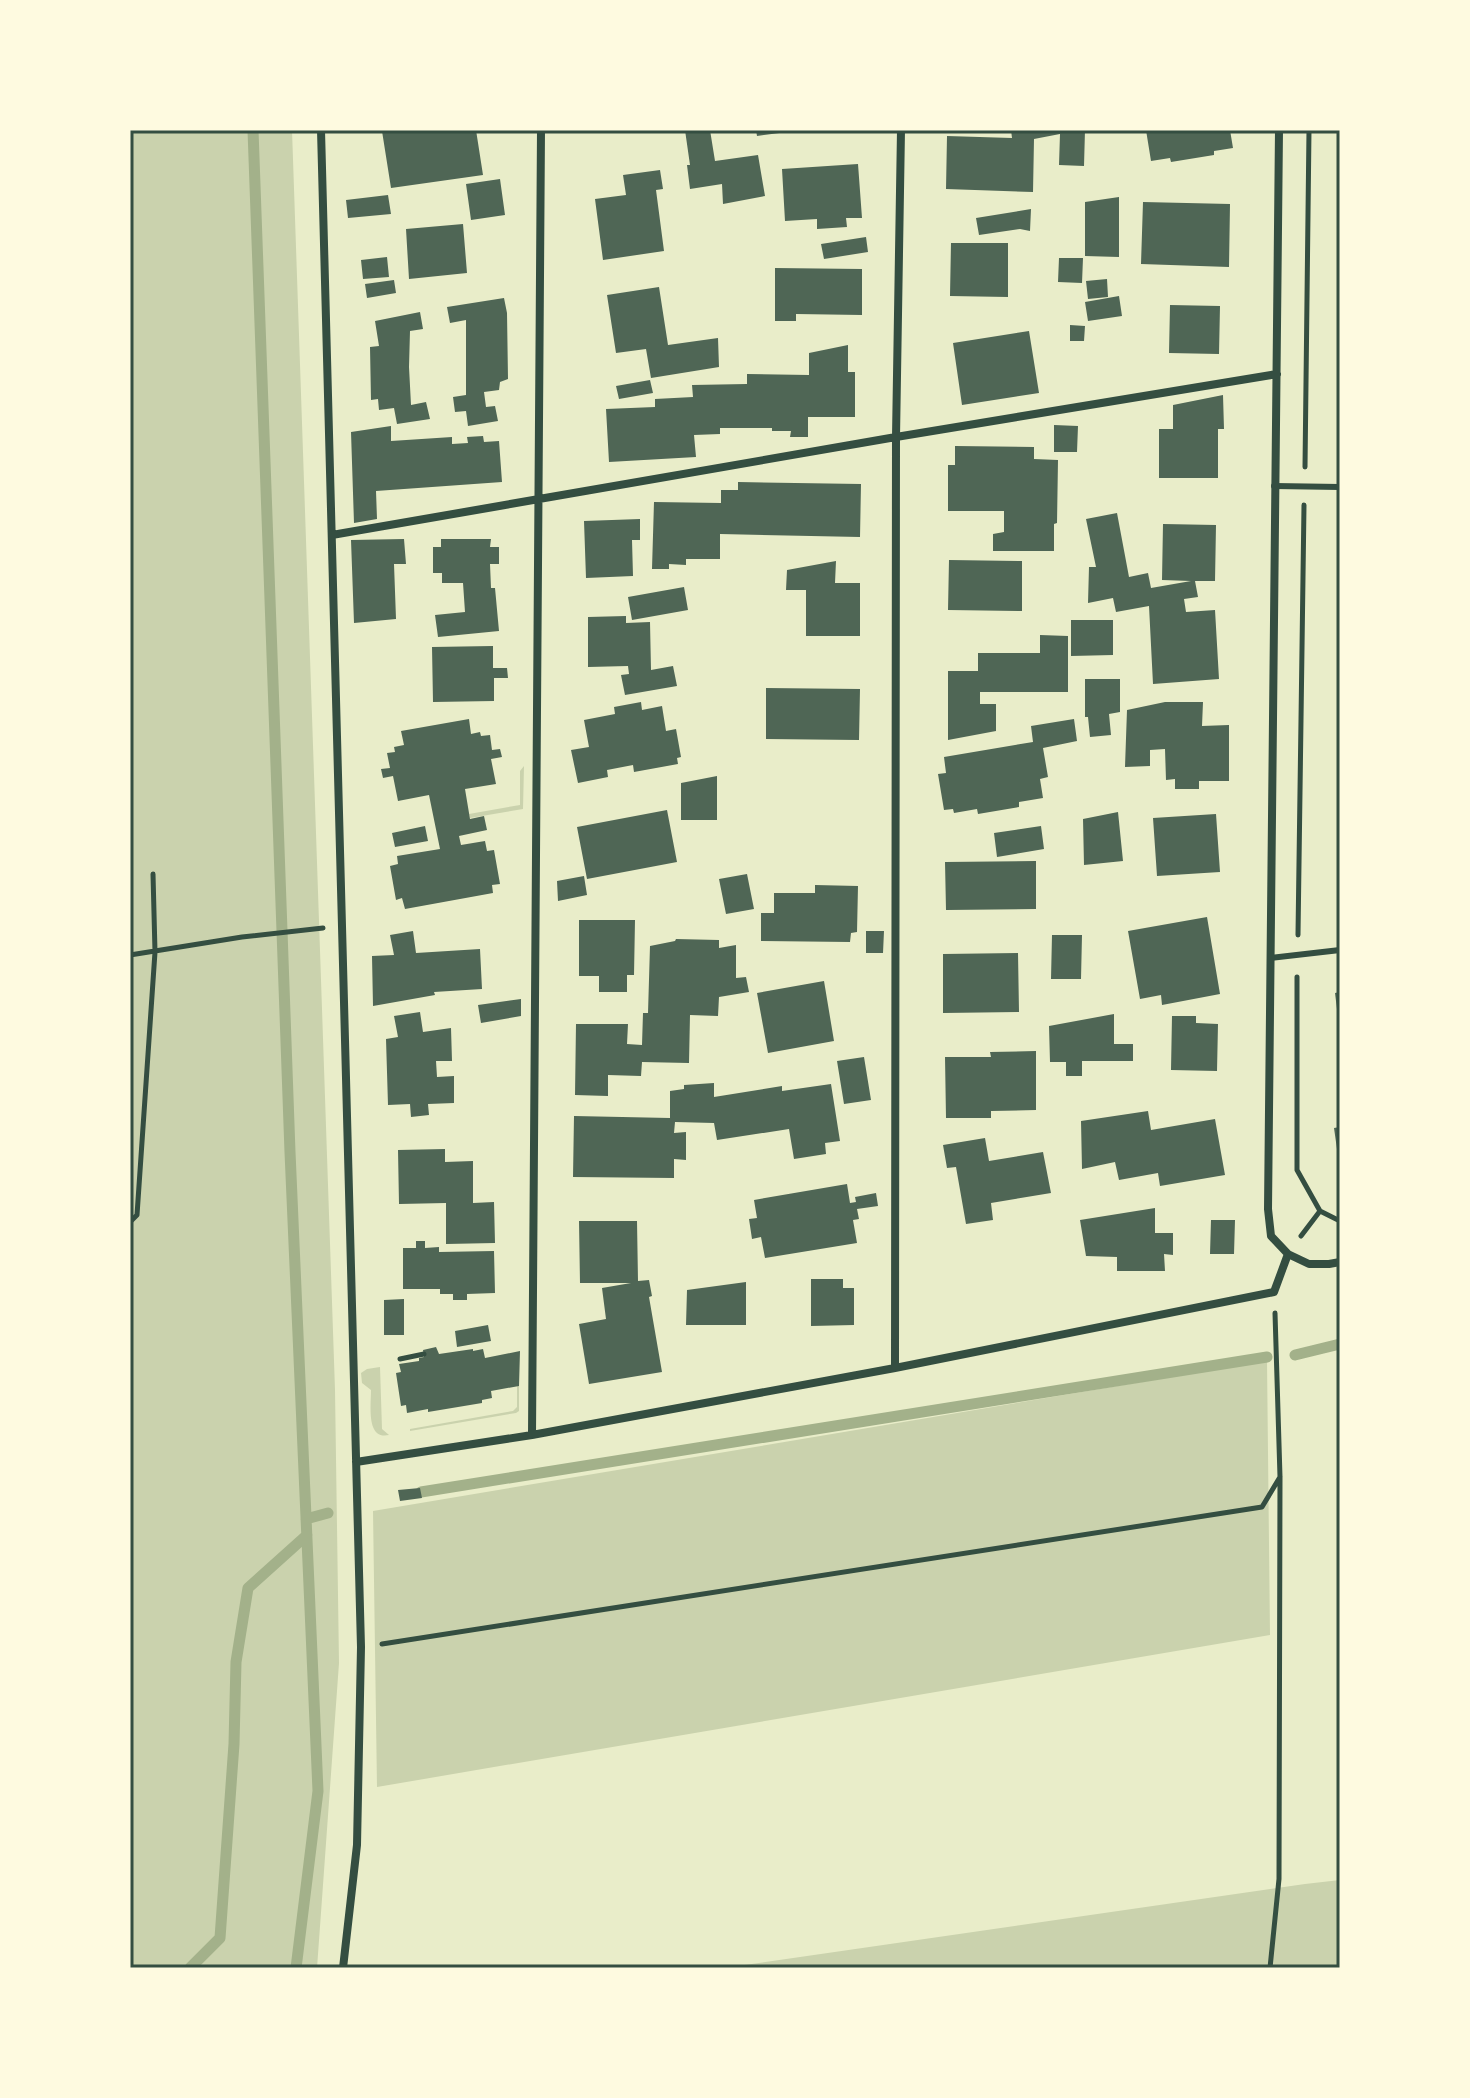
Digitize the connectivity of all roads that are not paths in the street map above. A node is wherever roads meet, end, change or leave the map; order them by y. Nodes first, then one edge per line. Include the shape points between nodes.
1 (321, 130) edge
2 (541, 130) edge
3 (901, 130) edge
4 (1279, 130) edge
5 (1277, 374) junction
6 (896, 437) junction
7 (1274, 486) junction
8 (1340, 487) edge
9 (537, 499) junction
10 (332, 535) junction
11 (1340, 950) edge
12 (1270, 958) junction
13 (1288, 1254) junction
14 (1340, 1262) edge
15 (895, 1368) junction
16 (532, 1435) junction
17 (356, 1462) junction
18 (343, 1968) edge

1 - 10 street
2 - 9 street
3 - 6 street
4 - 5 street
5 - 6 street
5 - 7 street
6 - 9 street
6 - 15 street
7 - 8 lane
7 - 12 street
9 - 10 street
9 - 16 street
10 - 17 street
11 - 12 lane
12 - 13 street via 1268,1209 1271,1236
13 - 14 street via 1309,1264
13 - 15 street via 1274,1292
15 - 16 street
16 - 17 street
17 - 18 street via 361,1647 357,1845

